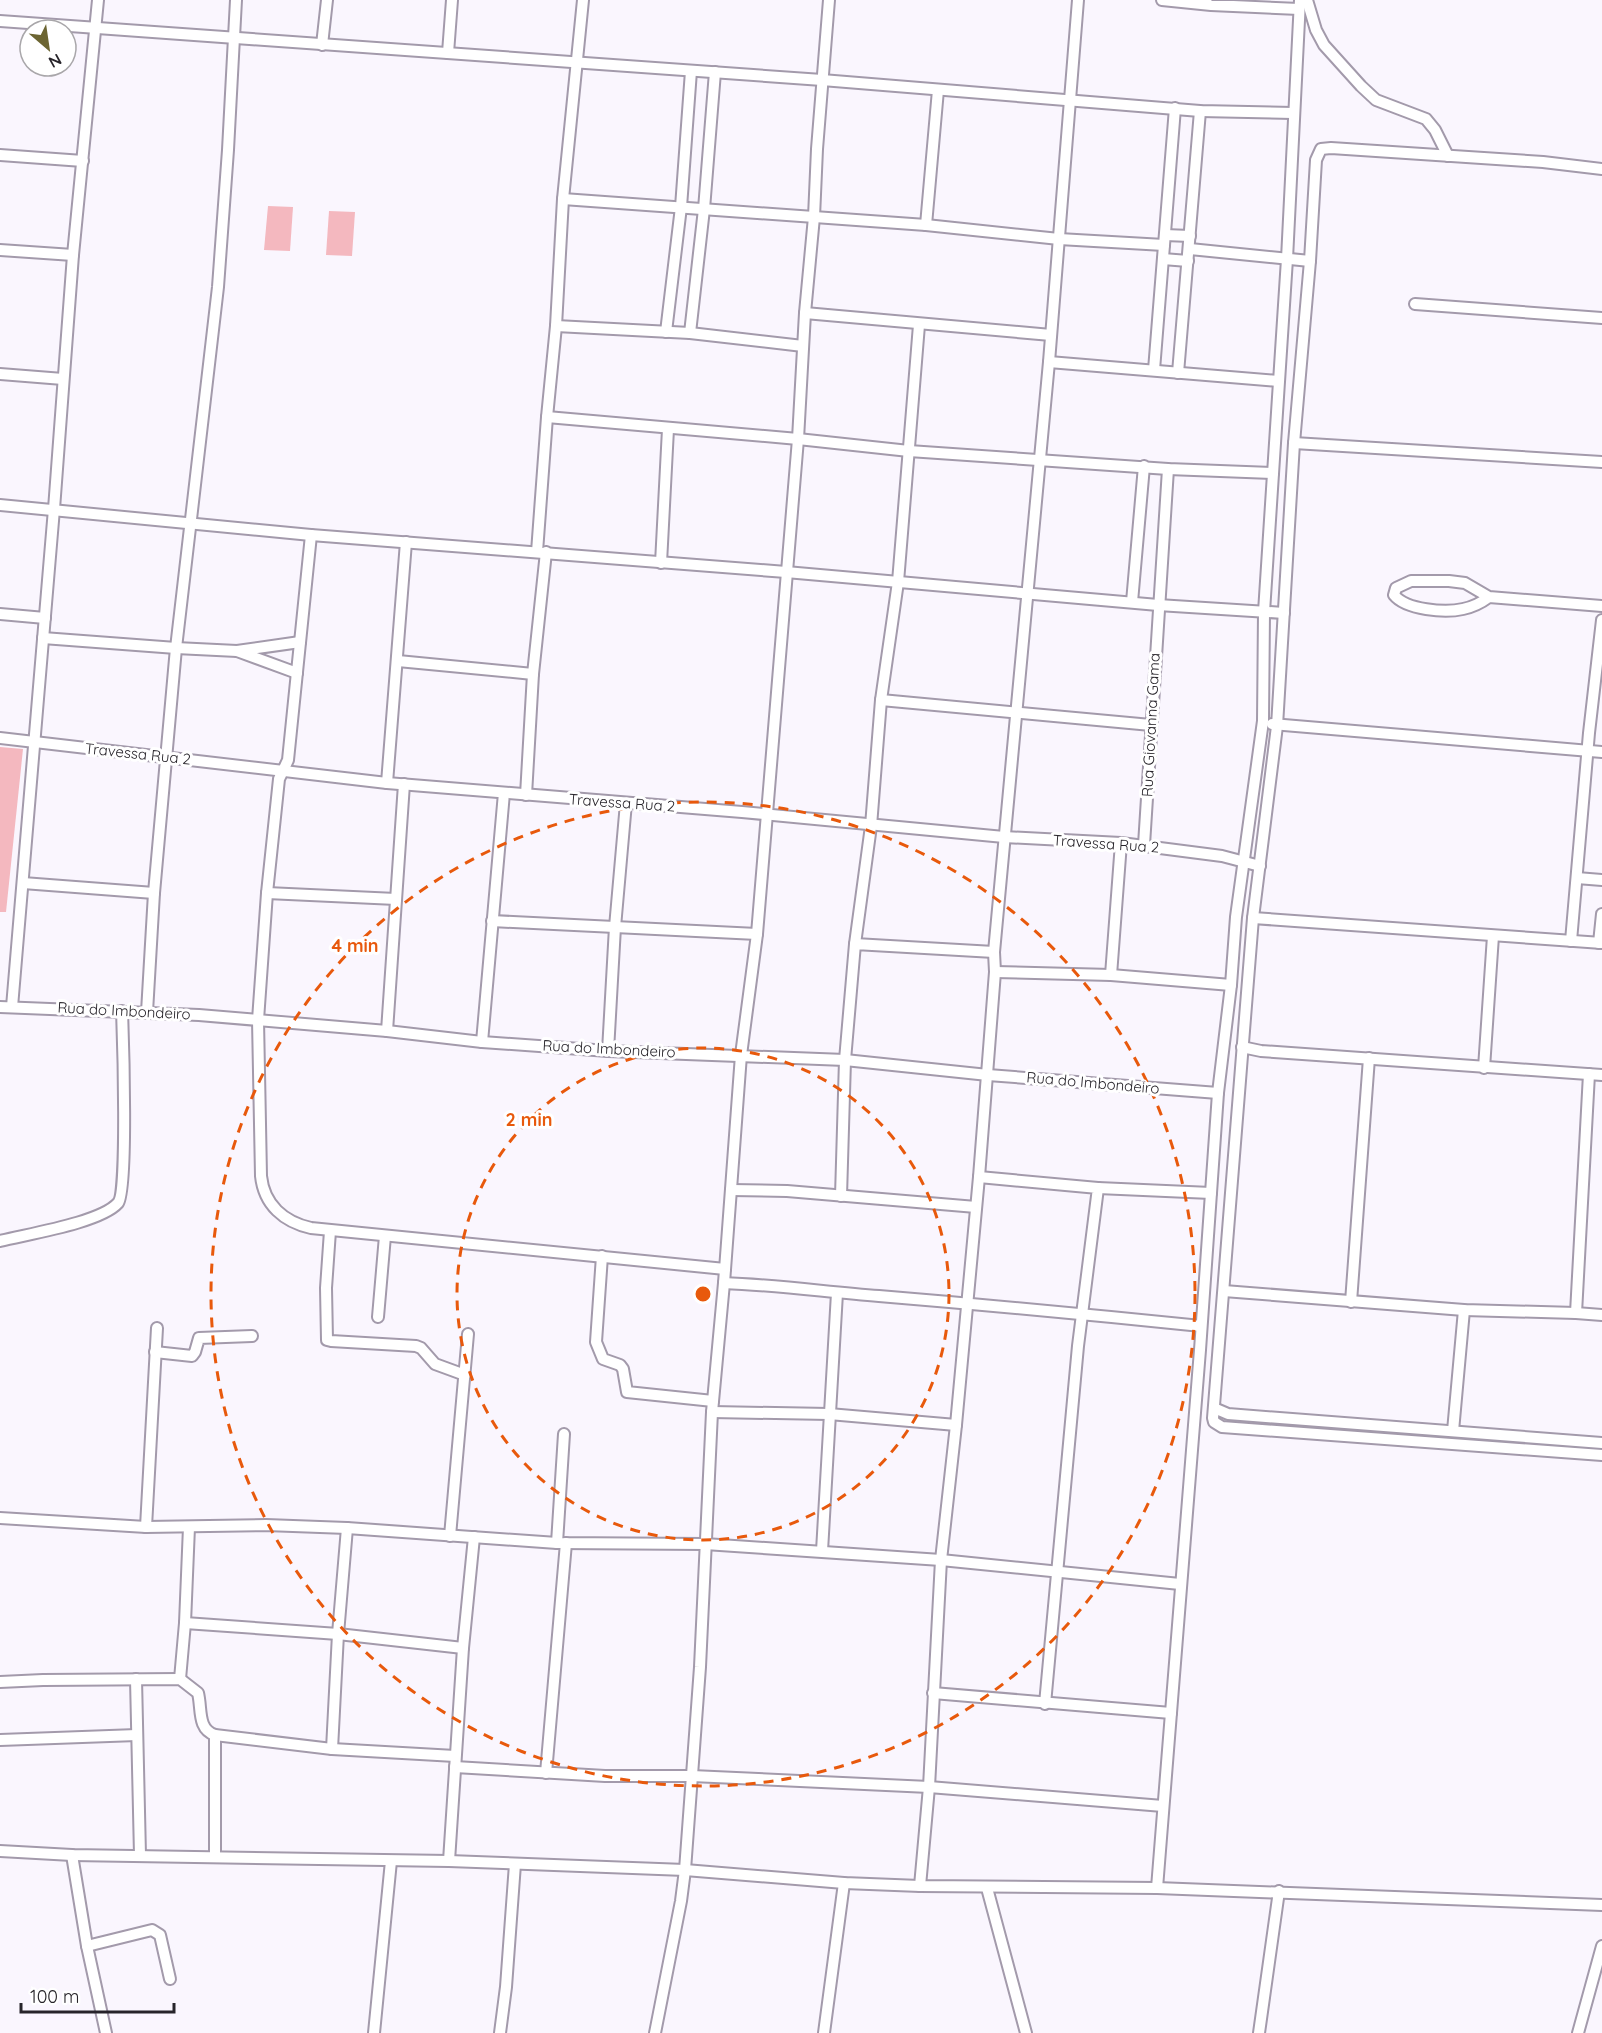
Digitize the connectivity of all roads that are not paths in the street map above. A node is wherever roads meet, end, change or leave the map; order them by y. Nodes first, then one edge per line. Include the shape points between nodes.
1 (98, 0) edge
2 (236, 0) edge
3 (327, 0) edge
4 (452, 0) edge
5 (583, 0) edge
6 (829, 0) edge
7 (1078, 0) edge
8 (1162, 0) edge
9 (1307, 0) edge
10 (1185, 1) edge
11 (1211, 2) edge
12 (1300, 5) edge
13 (0, 21) edge
14 (96, 26) junction
15 (234, 39) junction
16 (322, 45) junction
17 (448, 53) junction
18 (576, 63) junction
19 (691, 71) junction
20 (715, 72) junction
21 (822, 80) junction
22 (938, 90) junction
23 (1072, 100) junction
24 (1175, 108) junction
25 (1200, 111) junction
26 (1293, 113) junction
27 (0, 155) edge
28 (1448, 156) junction
29 (83, 161) junction
30 (1602, 169) edge
31 (563, 199) junction
32 (681, 207) junction
33 (704, 209) junction
34 (814, 217) junction
35 (926, 225) junction
36 (1190, 236) junction
37 (1059, 238) junction
38 (1164, 240) junction
39 (1190, 249) junction
40 (0, 250) edge
41 (73, 255) junction
42 (1163, 259) junction
43 (1287, 259) junction
44 (1188, 261) junction
45 (1310, 261) junction
46 (1415, 304) dead end
47 (805, 313) junction
48 (1602, 318) edge
49 (919, 325) junction
50 (556, 326) junction
51 (666, 332) junction
52 (690, 333) junction
53 (1051, 335) junction
54 (803, 346) junction
55 (1049, 362) junction
56 (1154, 370) junction
57 (1178, 373) junction
58 (0, 374) edge
59 (63, 379) junction
60 (1278, 381) junction
61 (547, 417) junction
62 (668, 429) junction
63 (798, 439) junction
64 (1294, 443) junction
65 (909, 451) junction
66 (1040, 461) junction
67 (1602, 462) edge
68 (1144, 466) junction
69 (1168, 469) junction
70 (1273, 473) junction
71 (0, 506) edge
72 (54, 510) junction
73 (190, 523) junction
74 (311, 535) junction
75 (406, 542) junction
76 (542, 552) junction
77 (661, 563) junction
78 (786, 572) junction
79 (898, 582) junction
80 (1028, 593) junction
81 (1489, 597) junction
82 (1132, 602) junction
83 (1158, 605) junction
84 (1602, 606) edge
85 (1264, 612) junction
86 (1284, 613) junction
87 (0, 614) edge
88 (45, 618) junction
89 (1602, 620) edge
90 (43, 638) junction
91 (300, 642) junction
92 (176, 648) junction
93 (237, 651) junction
94 (398, 661) junction
95 (297, 674) junction
96 (533, 674) junction
97 (881, 700) junction
98 (1016, 713) junction
99 (1263, 721) junction
100 (1150, 725) junction
101 (1278, 726) junction
102 (0, 738) edge
103 (35, 741) junction
104 (1588, 750) junction
105 (1602, 752) edge
106 (167, 758) junction
107 (284, 770) junction
108 (387, 783) junction
109 (404, 784) junction
110 (504, 793) junction
111 (526, 795) junction
112 (626, 803) junction
113 (767, 814) junction
114 (871, 826) junction
115 (1004, 837) junction
116 (1121, 843) junction
117 (1144, 845) junction
118 (1243, 862) junction
119 (1260, 866) junction
120 (1577, 878) junction
121 (1602, 880) edge
122 (23, 883) junction
123 (154, 893) junction
124 (267, 893) junction
125 (396, 899) junction
126 (1602, 914) edge
127 (1252, 918) junction
128 (492, 921) junction
129 (615, 927) junction
130 (757, 934) junction
131 (1492, 936) junction
132 (1571, 941) junction
133 (1600, 943) edge
134 (855, 944) junction
135 (994, 952) junction
136 (995, 972) junction
137 (1111, 975) junction
138 (1231, 985) junction
139 (12, 1006) junction
140 (0, 1007) edge
141 (122, 1011) junction
142 (147, 1012) junction
143 (258, 1020) junction
144 (387, 1031) junction
145 (482, 1042) junction
146 (1242, 1047) junction
147 (608, 1051) junction
148 (741, 1055) junction
149 (1369, 1058) junction
150 (845, 1060) junction
151 (1484, 1068) junction
152 (1589, 1074) junction
153 (988, 1075) junction
154 (1602, 1075) edge
155 (1218, 1093) junction
156 (979, 1177) junction
157 (1098, 1188) junction
158 (731, 1190) junction
159 (1211, 1193) junction
160 (841, 1196) junction
161 (976, 1207) junction
162 (330, 1231) junction
163 (385, 1236) junction
164 (0, 1240) edge
165 (602, 1256) junction
166 (725, 1269) junction
167 (724, 1283) junction
168 (1224, 1292) junction
169 (837, 1293) junction
170 (1351, 1302) junction
171 (966, 1304) junction
172 (1464, 1310) junction
173 (1082, 1312) junction
174 (1576, 1313) junction
175 (1602, 1315) edge
176 (378, 1317) dead end
177 (1202, 1326) junction
178 (156, 1328) dead end
179 (468, 1334) dead end
180 (252, 1336) dead end
181 (155, 1352) junction
182 (465, 1375) junction
183 (712, 1407) junction
184 (1214, 1408) junction
185 (829, 1414) junction
186 (956, 1425) junction
187 (1454, 1431) junction
188 (564, 1434) dead end
189 (1602, 1443) edge
190 (1602, 1455) edge
191 (0, 1518) edge
192 (146, 1527) junction
193 (189, 1527) junction
194 (347, 1528) junction
195 (450, 1536) junction
196 (474, 1537) junction
197 (561, 1543) junction
198 (705, 1544) junction
199 (822, 1551) junction
200 (941, 1560) junction
201 (1057, 1570) junction
202 (1180, 1584) junction
203 (185, 1623) junction
204 (338, 1634) junction
205 (463, 1648) junction
206 (136, 1678) junction
207 (180, 1679) junction
208 (0, 1682) edge
209 (933, 1693) junction
210 (1045, 1704) junction
211 (1171, 1713) junction
212 (137, 1735) junction
213 (215, 1735) junction
214 (0, 1740) edge
215 (332, 1749) junction
216 (455, 1761) junction
217 (546, 1773) junction
218 (692, 1776) junction
219 (929, 1787) junction
220 (1163, 1806) junction
221 (0, 1851) edge
222 (72, 1855) junction
223 (140, 1855) junction
224 (215, 1857) junction
225 (391, 1860) junction
226 (449, 1861) junction
227 (515, 1864) junction
228 (685, 1870) junction
229 (844, 1883) junction
230 (920, 1886) junction
231 (987, 1888) junction
232 (1157, 1888) junction
233 (1279, 1891) junction
234 (1602, 1905) edge
235 (87, 1946) junction
236 (1602, 1946) edge
237 (170, 1979) dead end
238 (106, 2033) edge
239 (374, 2033) edge
240 (500, 2033) edge
241 (655, 2033) edge
242 (824, 2033) edge
243 (1026, 2033) edge
244 (1259, 2033) edge
245 (1578, 2033) edge

1 - 14 street
2 - 15 street
3 - 16 street
4 - 17 street
5 - 18 street
6 - 21 street
7 - 23 street
8 - 10 street
9 - 28 street via 1324,45 1361,86 1376,100 1426,119
10 - 11 street
11 - 12 street
12 - 26 street
13 - 14 street
14 - 15 street
14 - 29 street
15 - 16 street
15 - 73 street via 218,287
16 - 17 street
17 - 18 street
18 - 19 street
18 - 31 street
19 - 20 street
19 - 32 street
20 - 21 street
20 - 33 street
21 - 22 street
21 - 34 street
22 - 23 street
22 - 35 street
23 - 24 street
23 - 37 street
24 - 25 street
24 - 38 street
25 - 26 street
25 - 36 street
26 - 43 street
27 - 29 street
28 - 30 street
28 - 45 street via 1321,149 1316,160
29 - 41 street
31 - 32 street
31 - 50 street
32 - 33 street
32 - 51 street
33 - 34 street
33 - 52 street
34 - 35 street
34 - 47 street
35 - 37 street
36 - 38 street
36 - 39 street
37 - 38 street
37 - 53 street
38 - 42 street
39 - 43 street
39 - 44 street
40 - 41 street
41 - 59 street
42 - 44 street
42 - 56 street
43 - 45 street
43 - 60 street
44 - 57 street
45 - 64 street
46 - 48 street
47 - 49 street
47 - 54 street
49 - 53 street
49 - 65 street
50 - 51 street
50 - 61 street
51 - 52 street
52 - 54 street
53 - 55 street
54 - 63 street
55 - 56 street
55 - 66 street
56 - 57 street
57 - 60 street
58 - 59 street
59 - 72 street
60 - 70 street
61 - 62 street
61 - 76 street
62 - 63 street
62 - 77 street
63 - 65 street
63 - 78 street
64 - 67 street
64 - 86 street
65 - 66 street
65 - 79 street
66 - 68 street
66 - 80 street
68 - 69 street
68 - 82 street
69 - 70 street
69 - 83 street, Rua Giovanna Gama
70 - 85 street
71 - 72 street
72 - 73 street
72 - 88 street
73 - 74 street
73 - 92 street
74 - 75 street
74 - 91 street
75 - 76 street
75 - 94 street
76 - 77 street
76 - 96 street
77 - 78 street
78 - 79 street
78 - 113 street
79 - 80 street
79 - 97 street
80 - 82 street
80 - 98 street
81 - 81 street via 1465,583 1430,580 1411,581 1396,588 1394,595 1409,606 1442,610 1461,610
81 - 84 street
82 - 83 street
83 - 85 street
83 - 100 street, Rua Giovanna Gama
85 - 86 street
85 - 99 street
86 - 101 street
87 - 88 street
88 - 90 street
89 - 104 street
90 - 92 street
90 - 103 street
91 - 93 street
91 - 95 street
92 - 93 street
92 - 106 street
93 - 95 street
94 - 96 street
94 - 108 street
95 - 107 street
96 - 111 street
97 - 98 street
97 - 114 street
98 - 100 street
98 - 115 street
99 - 101 street
99 - 118 street
100 - 117 street, Rua Giovanna Gama
101 - 104 street
101 - 119 street
102 - 103 street, Travessa Rua 2
103 - 106 street, Travessa Rua 2
103 - 122 street
104 - 105 street
104 - 120 street
106 - 107 street, Travessa Rua 2
106 - 123 street
107 - 108 street, Travessa Rua 2
107 - 124 street via 279,779
108 - 109 street, Travessa Rua 2
109 - 110 street, Travessa Rua 2
109 - 125 street
110 - 111 street, Travessa Rua 2
110 - 128 street
111 - 112 street, Travessa Rua 2
112 - 113 street, Travessa Rua 2
112 - 129 street
113 - 114 street, Travessa Rua 2
113 - 130 street
114 - 115 street, Travessa Rua 2
114 - 134 street
115 - 116 street, Travessa Rua 2
115 - 135 street
116 - 117 street, Travessa Rua 2
116 - 137 street
117 - 118 street, Travessa Rua 2
118 - 119 street, Travessa Rua 2
118 - 138 street
119 - 127 street
120 - 121 street
120 - 132 street
122 - 123 street
122 - 139 street
123 - 142 street
124 - 125 street
124 - 143 street
125 - 144 street
126 - 133 street
127 - 131 street
127 - 146 street
128 - 129 street
128 - 145 street
129 - 130 street
129 - 147 street
130 - 148 street
131 - 132 street
131 - 151 street
132 - 133 street
134 - 135 street
134 - 150 street
135 - 136 street
136 - 137 street
136 - 153 street
137 - 138 street
138 - 155 street
139 - 140 street, Rua do Imbondeiro
139 - 141 street, Rua do Imbondeiro
141 - 142 street, Rua do Imbondeiro
141 - 164 street via 120,1199 92,1218
142 - 143 street, Rua do Imbondeiro
143 - 144 street, Rua do Imbondeiro
143 - 162 street via 262,1185 285,1219
144 - 145 street, Rua do Imbondeiro
145 - 147 street, Rua do Imbondeiro
146 - 149 street
146 - 168 street
147 - 148 street, Rua do Imbondeiro
148 - 150 street, Rua do Imbondeiro
148 - 158 street
149 - 151 street
149 - 170 street
150 - 153 street, Rua do Imbondeiro
150 - 160 street
151 - 152 street
152 - 154 street
152 - 174 street
153 - 155 street, Rua do Imbondeiro
153 - 156 street
155 - 159 street
156 - 157 street
156 - 161 street
157 - 159 street
157 - 173 street
158 - 160 street
158 - 166 street
159 - 177 street
160 - 161 street
161 - 171 street
162 - 163 street
162 - 182 street via 327,1340 421,1348 435,1364
163 - 165 street
163 - 176 street
165 - 166 street
165 - 183 street via 596,1342 603,1359 623,1369 627,1392
166 - 167 street
167 - 169 street
167 - 183 street
168 - 170 street
168 - 184 street
169 - 171 street
169 - 185 street
170 - 172 street
171 - 173 street
171 - 186 street
172 - 174 street
172 - 187 street
173 - 177 street
173 - 201 street
174 - 175 street
177 - 202 street
178 - 181 street
179 - 182 street
180 - 181 street via 201,1337 192,1356
181 - 192 street
182 - 195 street
183 - 185 street
183 - 198 street
184 - 187 street via 1228,1414
184 - 190 street via 1214,1422 1222,1426
185 - 186 street
185 - 199 street
186 - 200 street
187 - 189 street
188 - 197 street
191 - 192 street
192 - 193 street
193 - 194 street
193 - 203 street
194 - 195 street
194 - 204 street
195 - 196 street
196 - 197 street
196 - 205 street
197 - 198 street
197 - 217 street
198 - 199 street
198 - 218 street
199 - 200 street
200 - 201 street
200 - 209 street
201 - 202 street
201 - 210 street
202 - 211 street
203 - 204 street
203 - 207 street
204 - 205 street
204 - 215 street
205 - 216 street
206 - 207 street
206 - 208 street
206 - 212 street
207 - 213 street via 198,1693 202,1725
209 - 210 street
209 - 219 street
210 - 211 street
211 - 220 street
212 - 214 street
212 - 223 street
213 - 215 street
213 - 224 street
215 - 216 street
216 - 217 street
216 - 226 street
217 - 218 street
218 - 219 street
218 - 228 street
219 - 220 street
219 - 230 street
220 - 232 street
221 - 222 street
222 - 223 street
222 - 235 street
223 - 224 street
224 - 225 street
225 - 226 street
225 - 239 street
226 - 227 street
227 - 228 street
227 - 240 street
228 - 229 street
228 - 241 street
229 - 230 street
229 - 242 street
230 - 231 street
231 - 232 street
231 - 243 street
232 - 233 street
233 - 234 street
233 - 244 street
235 - 237 street via 157,1931
235 - 238 street
236 - 245 street

